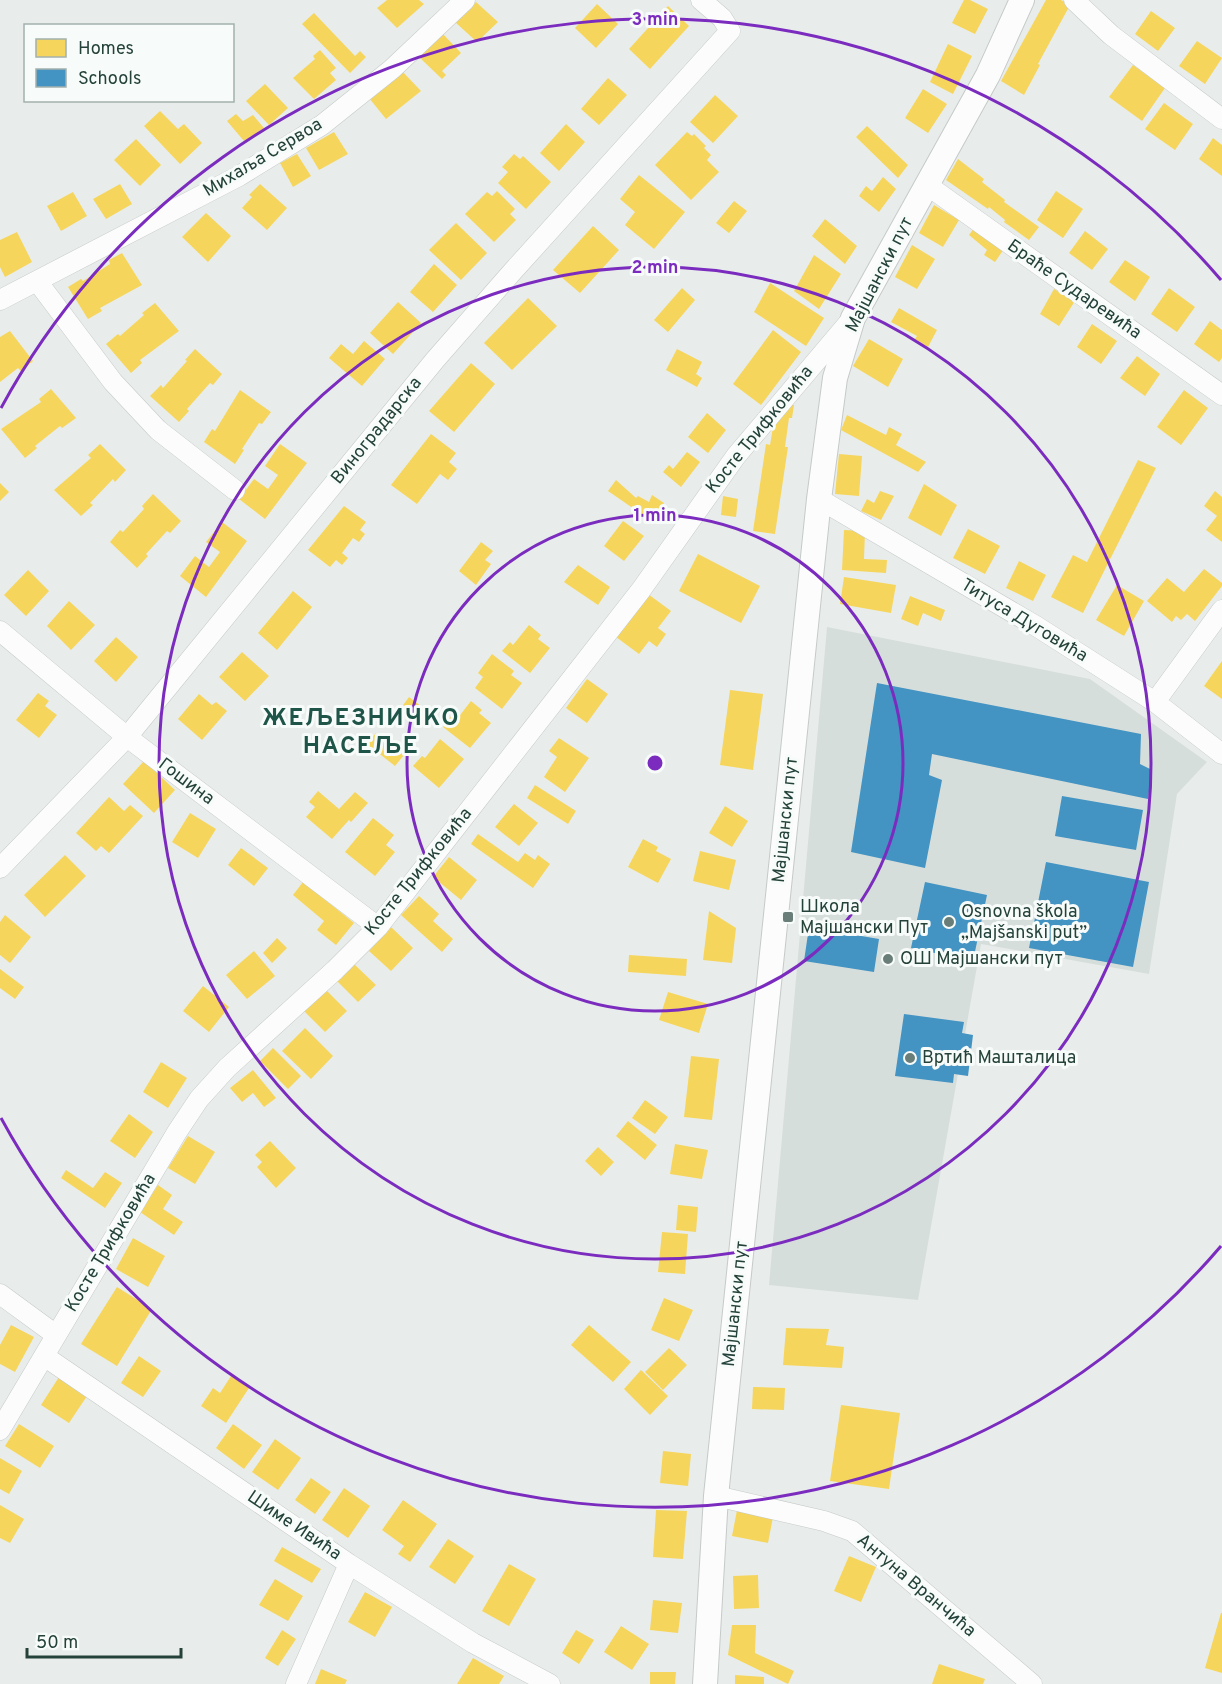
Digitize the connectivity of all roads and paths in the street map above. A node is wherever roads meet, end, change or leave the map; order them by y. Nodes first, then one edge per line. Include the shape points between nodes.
1 (465, 0) edge
2 (701, 0) edge
3 (1022, 0) edge
4 (1074, 0) edge
5 (1222, 119) edge
6 (927, 185) junction
7 (37, 281) junction
8 (0, 300) edge
9 (853, 318) junction
10 (1222, 395) edge
11 (235, 490) dead end
12 (819, 500) junction
13 (1222, 610) edge
14 (0, 631) edge
15 (1155, 702) junction
16 (127, 736) junction
17 (1222, 754) edge
18 (0, 868) edge
19 (378, 927) junction
20 (0, 1294) edge
21 (56, 1335) junction
22 (44, 1356) junction
23 (0, 1430) edge
24 (716, 1497) junction
25 (349, 1564) junction
26 (529, 1679) edge
27 (296, 1684) edge
28 (550, 1684) edge
29 (705, 1684) edge
30 (1032, 1684) edge

1 - 7 street, Михаља Сервоа via 392,69 322,125 238,176
2 - 16 street, Виноградарска via 722,18 730,31 435,360
3 - 6 street, Мајшански пут via 988,75
4 - 5 street via 1111,35
6 - 9 street, Мајшански пут
6 - 10 street, Браће Сударевића
7 - 8 street, Михаља Сервоа
7 - 11 street via 113,382 151,422
9 - 12 street, Мајшански пут via 835,378
9 - 19 street, Косте Трифковића via 736,456 641,590
12 - 15 street, Титуса Дуговића via 1036,626
12 - 24 street, Мајшански пут
13 - 15 street
14 - 16 street, Гошина
15 - 17 street, Титуса Дуговића
16 - 18 street, Виноградарска
16 - 19 street, Гошина
19 - 21 street, Косте Трифковића via 227,1068 199,1100
20 - 21 street
21 - 22 street, Косте Трифковића
22 - 23 street, Косте Трифковића
22 - 25 street, Шиме Ивића
24 - 29 street, Мајшански пут
24 - 30 street, Антуна Вранчића via 852,1531
25 - 26 street, Шиме Ивића
25 - 27 street
26 - 28 street, Шиме Ивића

